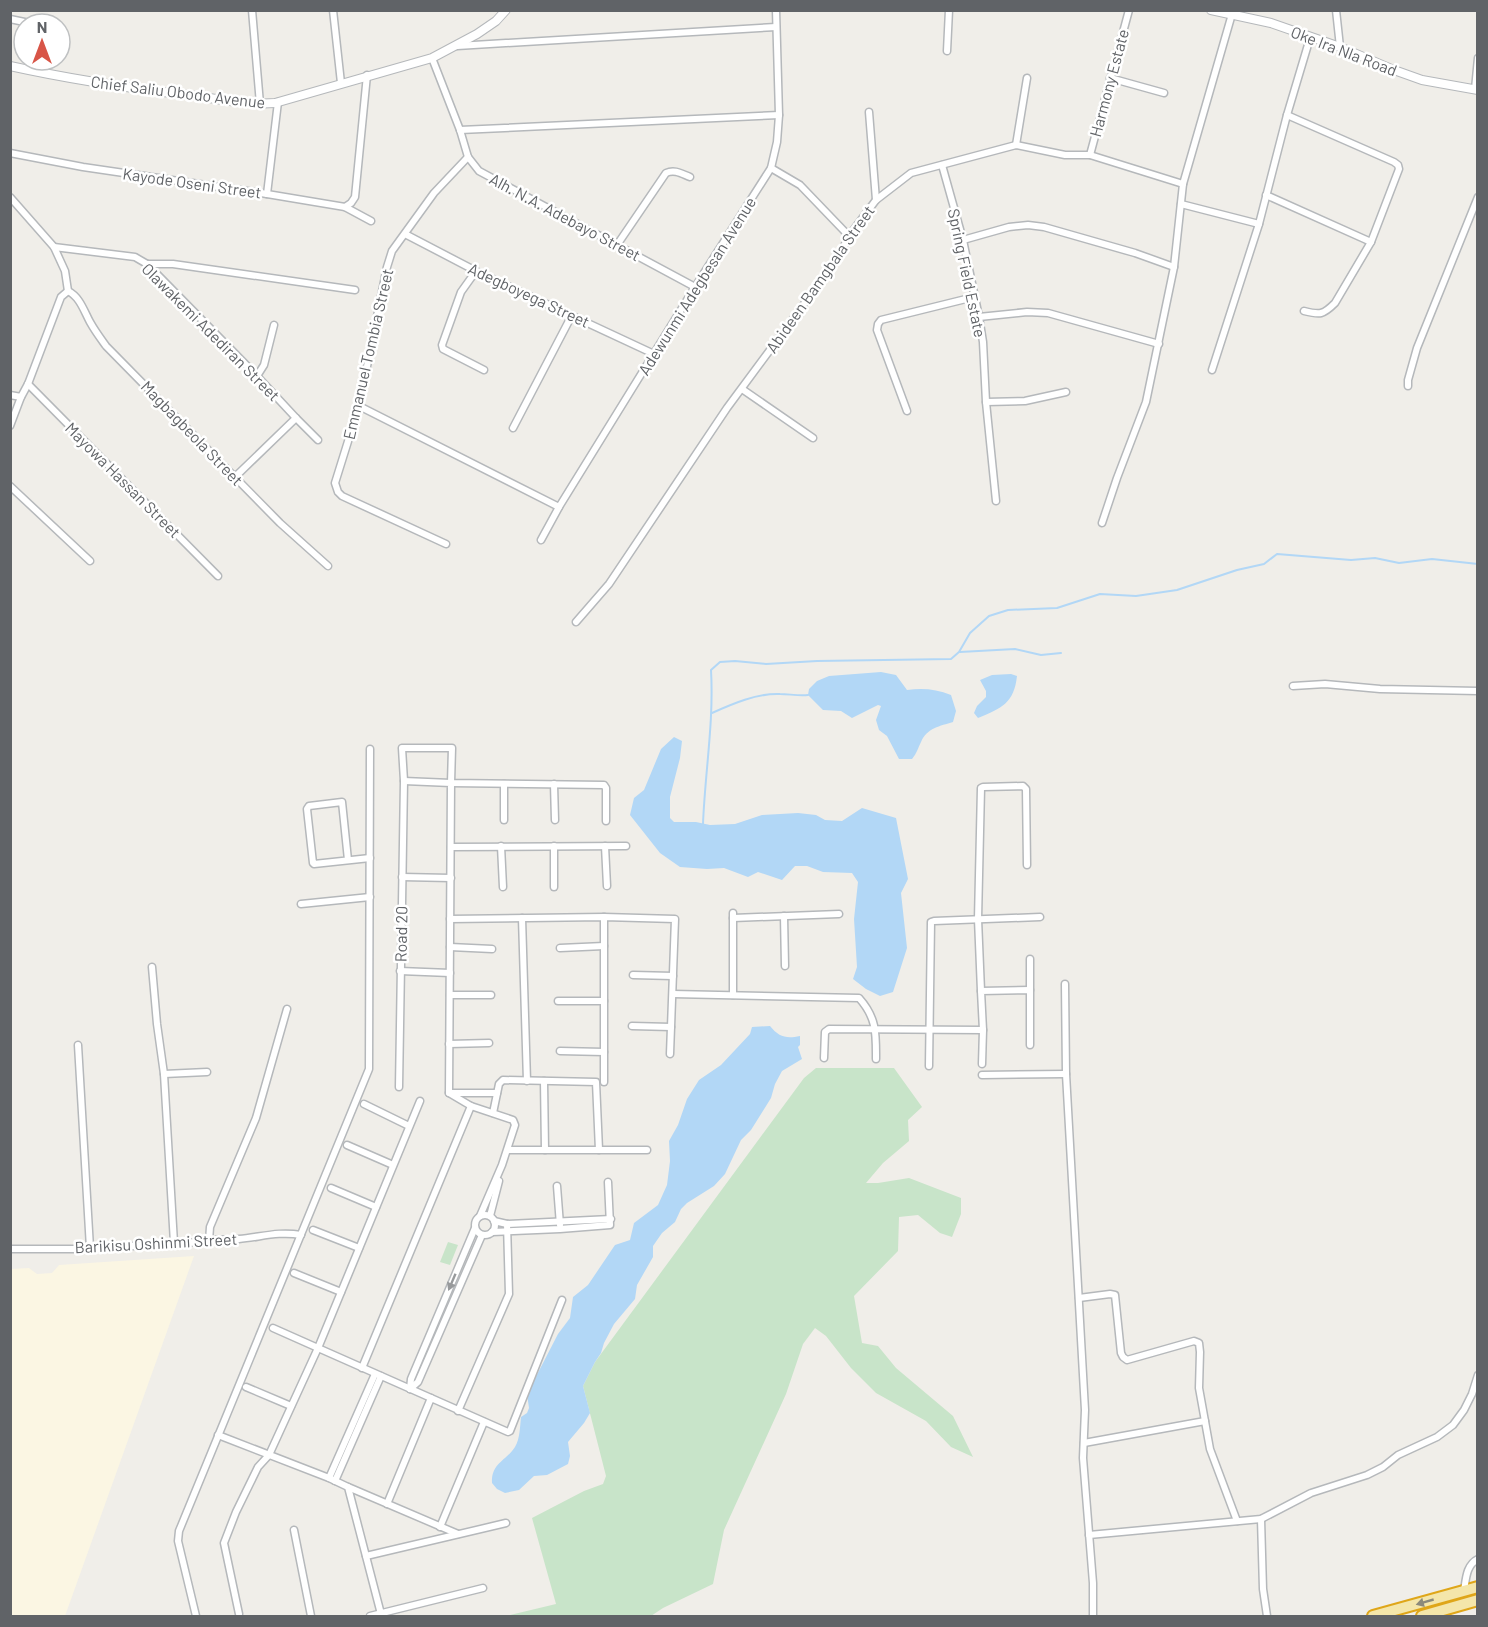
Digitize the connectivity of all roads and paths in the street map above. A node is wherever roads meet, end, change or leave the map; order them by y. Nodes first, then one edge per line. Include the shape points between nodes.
1 (252, 10) edge
2 (333, 10) edge
3 (506, 10) edge
4 (776, 10) edge
5 (949, 10) edge
6 (1129, 10) edge
7 (1211, 10) edge
8 (1336, 10) edge
9 (1232, 14) junction
10 (776, 27) junction
11 (1310, 38) junction
12 (453, 46) junction
13 (1340, 47) junction
14 (947, 51) dead end
15 (432, 58) junction
16 (1478, 58) edge
17 (10, 66) edge
18 (367, 75) junction
19 (1027, 78) dead end
20 (1110, 78) junction
21 (341, 83) junction
22 (1476, 89) edge
23 (1164, 93) dead end
24 (278, 102) junction
25 (260, 104) junction
26 (868, 112) dead end
27 (778, 115) junction
28 (1287, 115) junction
29 (460, 130) junction
30 (1016, 145) junction
31 (10, 153) edge
32 (1090, 155) junction
33 (468, 157) junction
34 (942, 165) junction
35 (771, 168) junction
36 (690, 177) dead end
37 (1183, 184) junction
38 (267, 194) junction
39 (1266, 195) junction
40 (10, 197) edge
41 (1478, 197) edge
42 (876, 200) junction
43 (1181, 204) junction
44 (345, 207) junction
45 (371, 221) dead end
46 (1259, 224) junction
47 (405, 234) junction
48 (849, 236) junction
49 (963, 240) junction
50 (1371, 242) junction
51 (617, 245) junction
52 (54, 247) junction
53 (147, 264) junction
54 (1174, 267) junction
55 (476, 271) junction
56 (695, 288) junction
57 (355, 290) dead end
58 (68, 291) junction
59 (974, 297) junction
60 (1304, 311) dead end
61 (572, 315) junction
62 (979, 316) junction
63 (274, 325) dead end
64 (1159, 344) junction
65 (654, 354) junction
66 (484, 370) dead end
67 (1212, 370) dead end
68 (257, 376) junction
69 (28, 384) junction
70 (1408, 386) dead end
71 (742, 389) junction
72 (1066, 392) dead end
73 (10, 395) edge
74 (21, 397) junction
75 (986, 402) junction
76 (359, 406) junction
77 (907, 411) dead end
78 (296, 418) junction
79 (10, 426) edge
80 (513, 428) dead end
81 (813, 438) dead end
82 (318, 440) dead end
83 (235, 477) junction
84 (10, 486) edge
85 (996, 501) dead end
86 (559, 507) junction
87 (1102, 523) dead end
88 (541, 540) dead end
89 (446, 544) dead end
90 (90, 561) dead end
91 (328, 566) dead end
92 (218, 576) dead end
93 (576, 622) dead end
94 (1293, 686) dead end
95 (1478, 691) edge
96 (370, 749) dead end
97 (404, 781) junction
98 (451, 783) junction
99 (504, 784) junction
100 (555, 784) junction
101 (504, 820) dead end
102 (555, 820) dead end
103 (606, 821) dead end
104 (501, 846) junction
105 (554, 846) junction
106 (605, 846) junction
107 (626, 846) dead end
108 (451, 847) junction
109 (370, 858) junction
110 (348, 860) junction
111 (1027, 865) dead end
112 (402, 877) junction
113 (451, 878) junction
114 (607, 886) dead end
115 (503, 887) dead end
116 (554, 887) dead end
117 (370, 897) junction
118 (301, 904) dead end
119 (839, 914) dead end
120 (784, 916) junction
121 (1040, 917) dead end
122 (522, 918) junction
123 (604, 918) junction
124 (450, 919) junction
125 (978, 919) junction
126 (604, 946) junction
127 (450, 947) junction
128 (560, 948) dead end
129 (492, 949) dead end
130 (1030, 959) dead end
131 (785, 966) dead end
132 (152, 967) dead end
133 (400, 970) junction
134 (450, 973) junction
135 (633, 975) dead end
136 (674, 976) junction
137 (1065, 984) dead end
138 (1030, 990) junction
139 (981, 991) junction
140 (673, 994) junction
141 (450, 995) junction
142 (491, 995) dead end
143 (733, 995) junction
144 (558, 1001) dead end
145 (604, 1001) junction
146 (287, 1009) dead end
147 (632, 1026) dead end
148 (672, 1027) junction
149 (876, 1029) junction
150 (929, 1030) junction
151 (982, 1030) junction
152 (489, 1043) dead end
153 (450, 1044) junction
154 (78, 1045) dead end
155 (1030, 1045) dead end
156 (560, 1051) dead end
157 (604, 1052) junction
158 (670, 1054) dead end
159 (825, 1058) dead end
160 (876, 1059) dead end
161 (982, 1064) dead end
162 (929, 1066) dead end
163 (207, 1072) dead end
164 (164, 1074) junction
165 (1066, 1074) junction
166 (982, 1075) dead end
167 (527, 1081) junction
168 (544, 1081) junction
169 (604, 1082) dead end
170 (399, 1087) dead end
171 (448, 1093) junction
172 (497, 1093) junction
173 (420, 1101) dead end
174 (364, 1104) dead end
175 (471, 1106) junction
176 (493, 1113) junction
177 (409, 1126) junction
178 (347, 1145) dead end
179 (508, 1150) junction
180 (545, 1150) junction
181 (599, 1150) junction
182 (647, 1150) dead end
183 (393, 1165) junction
184 (502, 1165) junction
185 (608, 1182) dead end
186 (557, 1186) dead end
187 (331, 1188) dead end
188 (376, 1207) junction
189 (480, 1216) junction
190 (492, 1219) junction
191 (560, 1225) junction
192 (475, 1228) junction
193 (507, 1228) junction
194 (313, 1230) dead end
195 (492, 1232) junction
196 (482, 1234) junction
197 (301, 1235) junction
198 (209, 1240) junction
199 (174, 1243) junction
200 (90, 1248) junction
201 (359, 1248) junction
202 (10, 1249) edge
203 (294, 1273) dead end
204 (341, 1292) junction
205 (1079, 1298) junction
206 (562, 1300) dead end
207 (273, 1328) dead end
208 (318, 1348) junction
209 (362, 1368) junction
210 (378, 1375) junction
211 (1478, 1376) edge
212 (246, 1387) dead end
213 (410, 1389) junction
214 (431, 1398) junction
215 (291, 1406) junction
216 (458, 1411) junction
217 (1205, 1421) junction
218 (484, 1422) junction
219 (218, 1435) junction
220 (1084, 1443) junction
221 (268, 1455) junction
222 (332, 1479) junction
223 (348, 1488) junction
224 (387, 1504) junction
225 (1261, 1519) junction
226 (1237, 1521) junction
227 (506, 1523) dead end
228 (440, 1527) junction
229 (294, 1530) dead end
230 (458, 1534) junction
231 (1089, 1535) junction
232 (366, 1556) junction
233 (1478, 1559) edge
234 (1478, 1587) edge
235 (483, 1588) dead end
236 (1464, 1591) junction
237 (1478, 1600) edge
238 (239, 1614) dead end
239 (381, 1614) junction
240 (196, 1617) edge
241 (311, 1617) edge
242 (370, 1617) edge
243 (1093, 1617) edge
244 (1267, 1617) edge
245 (1373, 1617) edge
246 (1422, 1617) edge

1 - 25 street
2 - 21 street
3 - 12 street, Chief Saliu Obodo Avenue via 477,34
4 - 10 street, Adewunmi Adegbesan Avenue
5 - 14 street
6 - 20 street, Harmony Estate
7 - 9 street, Oke Ira Nla Road
8 - 13 street
9 - 11 street, Oke Ira Nla Road
9 - 37 street
10 - 12 street
10 - 27 street, Adewunmi Adegbesan Avenue
11 - 13 street, Oke Ira Nla Road
11 - 28 street
12 - 15 street, Chief Saliu Obodo Avenue
13 - 22 street, Oke Ira Nla Road via 1422,80
15 - 18 street, Chief Saliu Obodo Avenue
15 - 29 street
16 - 22 street
17 - 25 street, Chief Saliu Obodo Avenue via 125,87
18 - 21 street, Chief Saliu Obodo Avenue
18 - 44 street via 355,197
19 - 30 street
20 - 23 street
20 - 32 street, Harmony Estate
21 - 24 street, Chief Saliu Obodo Avenue
24 - 25 street, Chief Saliu Obodo Avenue
24 - 38 street
26 - 42 street
27 - 29 street
27 - 35 street, Adewunmi Adegbesan Avenue
28 - 39 street
28 - 50 street via 1398,165
29 - 33 street
30 - 32 street, Abideen Bamgbala Street via 1065,155
30 - 34 street, Abideen Bamgbala Street
31 - 38 street, Kayode Oseni Street
32 - 37 street, Abideen Bamgbala Street
33 - 47 street, Emmanuel Tombia Street via 434,193
33 - 51 street, Alh. N.A. Adebayo Street via 479,171
34 - 42 street, Abideen Bamgbala Street via 911,173
34 - 49 street, Spring Field Estate
35 - 48 street via 800,185
35 - 56 street, Adewunmi Adegbesan Avenue
36 - 51 street via 676,171 666,173
37 - 43 street
38 - 44 street, Kayode Oseni Street
39 - 46 street
39 - 50 street
40 - 52 street
41 - 70 street via 1417,348
42 - 48 street, Abideen Bamgbala Street
43 - 46 street
43 - 54 street
44 - 45 street, Kayode Oseni Street
46 - 67 street
47 - 55 street, Adegboyega Street
47 - 76 street, Emmanuel Tombia Street via 392,251 387,267
48 - 71 street, Abideen Bamgbala Street via 838,258
49 - 54 street via 1028,225
49 - 59 street, Spring Field Estate
50 - 60 street via 1335,303 1318,315
51 - 56 street, Alh. N.A. Adebayo Street
52 - 53 street, Olawakemi Adediran Street via 135,257
52 - 58 street via 65,271
53 - 57 street via 173,264
53 - 68 street, Olawakemi Adediran Street
54 - 64 street
55 - 61 street, Adegboyega Street
55 - 66 street via 461,292 442,345
56 - 65 street, Adewunmi Adegbesan Avenue
58 - 69 street via 61,297
58 - 83 street, Magbagbeola Street via 77,298 106,346
59 - 62 street, Spring Field Estate
59 - 77 street via 881,320 878,324
61 - 65 street, Adegboyega Street
61 - 80 street
62 - 64 street via 1048,314
62 - 75 street, Spring Field Estate
63 - 68 street via 264,365
64 - 87 street via 1146,402
65 - 86 street, Adewunmi Adegbesan Avenue
68 - 78 street, Olawakemi Adediran Street
69 - 74 street
69 - 92 street, Mayowa Hassan Street
71 - 81 street
71 - 93 street, Abideen Bamgbala Street via 609,584
72 - 75 street via 1025,401
73 - 74 street
74 - 79 street
75 - 85 street, Spring Field Estate
76 - 86 street
76 - 89 street, Emmanuel Tombia Street via 335,483 338,492
78 - 82 street, Olawakemi Adediran Street
78 - 83 street
83 - 91 street, Magbagbeola Street
84 - 90 street
86 - 88 street, Adewunmi Adegbesan Avenue
94 - 95 street
96 - 109 street
97 - 98 street
97 - 98 street, Road 20 via 402,748 452,748
97 - 112 street, Road 20
98 - 99 street
98 - 108 street
99 - 100 street
99 - 101 street
100 - 102 street
100 - 103 street via 606,786
104 - 105 street
104 - 108 street
104 - 115 street
105 - 106 street
105 - 116 street
106 - 107 street
106 - 114 street
108 - 113 street
109 - 110 street
109 - 117 street
110 - 110 street via 342,802 309,806 313,864
111 - 125 street via 1026,789 983,787
112 - 113 street
112 - 133 street, Road 20
113 - 124 street
117 - 118 street
117 - 197 street via 369,1069
119 - 120 street
120 - 131 street
120 - 143 street via 733,916
121 - 125 street
122 - 123 street
122 - 124 street
122 - 167 street
123 - 126 street
123 - 136 street via 675,919
124 - 127 street
125 - 139 street
125 - 150 street via 930,924
126 - 128 street
126 - 145 street
127 - 129 street
127 - 134 street
130 - 138 street
132 - 164 street
133 - 134 street
133 - 170 street, Road 20
134 - 141 street
135 - 136 street
136 - 140 street
137 - 165 street
138 - 139 street
138 - 155 street
139 - 151 street
140 - 143 street
140 - 148 street
141 - 142 street
141 - 153 street
143 - 149 street via 859,998 867,1006
144 - 145 street
145 - 157 street
146 - 198 street via 256,1118 210,1227
147 - 148 street
148 - 158 street
149 - 150 street
149 - 159 street via 826,1030
149 - 160 street
150 - 151 street
150 - 162 street
151 - 161 street
152 - 153 street
153 - 171 street
154 - 200 street
156 - 157 street
157 - 169 street
163 - 164 street
164 - 199 street
165 - 166 street
165 - 205 street
167 - 168 street
167 - 172 street via 500,1081
168 - 180 street
168 - 181 street via 596,1082
171 - 172 street
171 - 175 street
172 - 176 street
173 - 177 street
174 - 177 street
175 - 176 street
175 - 209 street
176 - 179 street via 514,1122
177 - 183 street
178 - 183 street
179 - 180 street
179 - 184 street
180 - 181 street
181 - 182 street
183 - 188 street
184 - 189 street
184 - 190 street
185 - 191 street via 610,1222
186 - 191 street
187 - 188 street
188 - 201 street
189 - 190 street
189 - 192 street
190 - 193 street
190 - 195 street
191 - 193 street
192 - 196 street
192 -> 213 street
193 - 195 street
193 - 216 street via 509,1294
194 - 201 street
195 - 196 street
196 - 213 street via 418,1382
197 - 198 street, Barikisu Oshinmi Street via 282,1233
197 - 219 street
198 - 199 street, Barikisu Oshinmi Street
199 - 200 street, Barikisu Oshinmi Street
200 - 202 street, Barikisu Oshinmi Street
201 - 204 street
203 - 204 street
204 - 208 street
205 - 217 street via 1115,1295 1122,1355 1126,1360 1194,1341 1199,1343 1199,1388
205 - 220 street
206 - 218 street via 512,1429 508,1432
207 - 208 street
208 - 209 street
208 - 215 street
209 - 210 street
210 - 213 street
210 - 222 street
211 - 225 street via 1464,1410 1437,1437 1367,1475 1311,1493
212 - 215 street
213 - 214 street
214 - 216 street
214 - 224 street
215 - 221 street
216 - 218 street
217 - 220 street
217 - 226 street via 1210,1449
218 - 228 street
219 - 221 street
219 - 240 street via 178,1536
220 - 231 street
221 - 222 street
221 - 238 street via 258,1467 224,1543
222 - 223 street
223 - 224 street
223 - 232 street
224 - 228 street
225 - 226 street
225 - 244 street
226 - 231 street
227 - 230 street
228 - 230 street
229 - 241 street
230 - 232 street
231 - 243 street
232 - 239 street
233 - 236 street via 1468,1569
234 - 236 highway
235 - 239 street
236 -> 245 highway
237 - 246 highway
239 - 242 street

